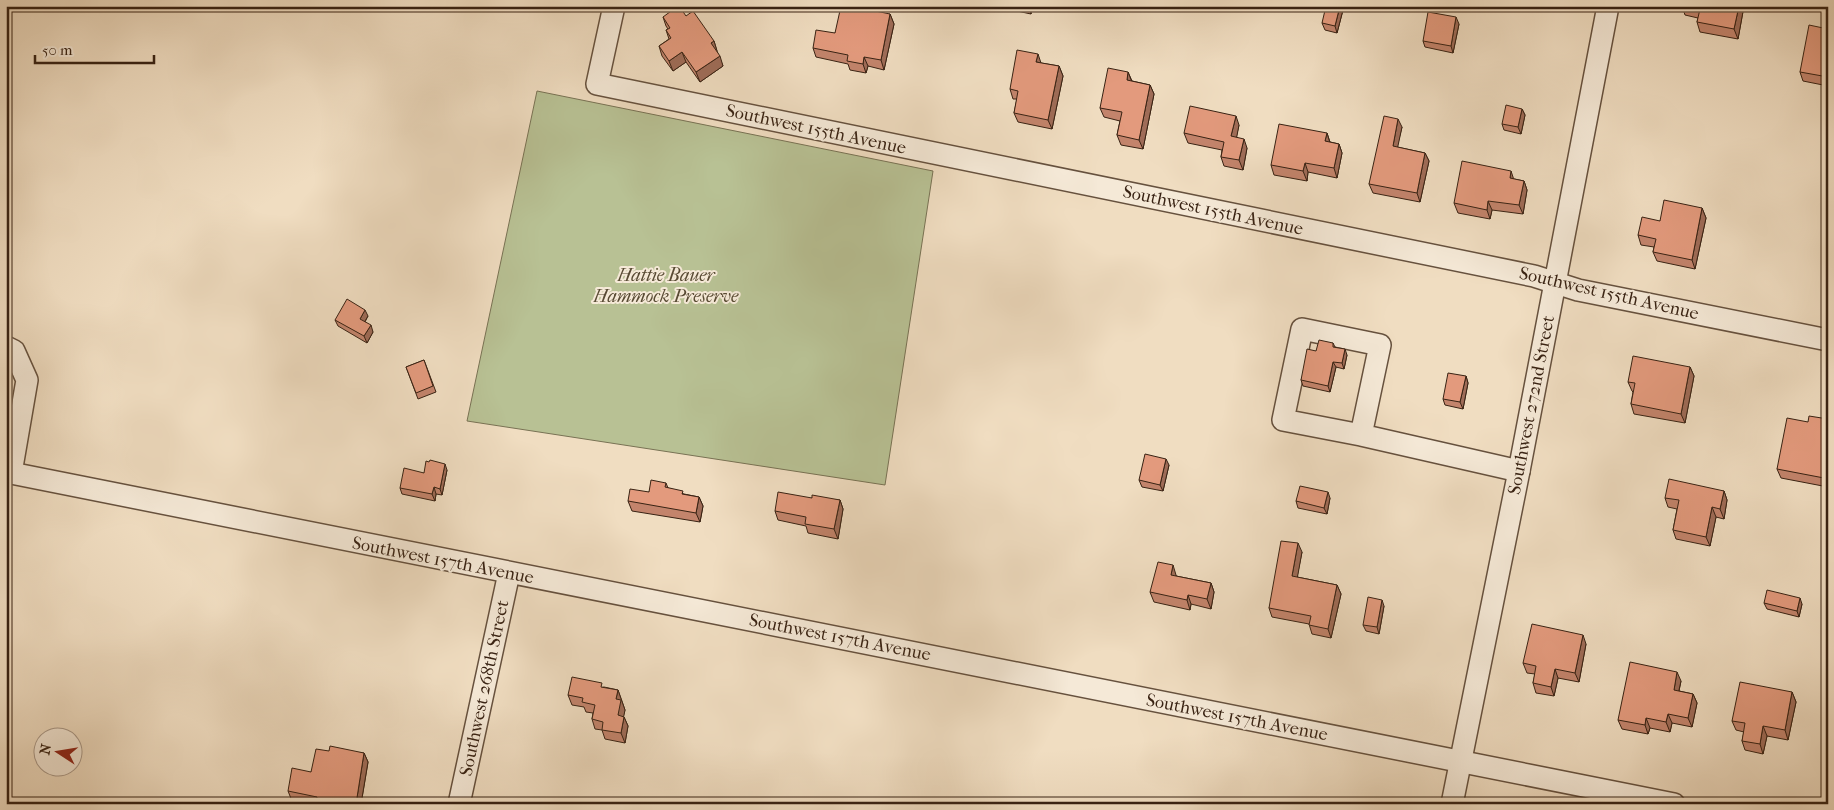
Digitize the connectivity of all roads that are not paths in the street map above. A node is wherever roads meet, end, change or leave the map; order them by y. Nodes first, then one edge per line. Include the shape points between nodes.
1 (614, 6) edge
2 (1608, 6) edge
3 (1555, 283) junction
4 (1828, 340) edge
5 (6, 347) edge
6 (1361, 435) junction
7 (1519, 471) junction
8 (9, 473) edge
9 (509, 573) junction
10 (1460, 762) junction
11 (459, 804) edge
12 (1452, 804) edge
13 (1674, 804) edge

1 - 3 street, Southwest 155th Avenue via 597,84 1534,276
2 - 3 street, Southwest 272nd Street
3 - 4 street, Southwest 155th Avenue
3 - 7 street, Southwest 272nd Street
5 - 8 street via 14,351 27,380
6 - 6 street via 1284,420 1302,329 1380,345
6 - 7 street
7 - 10 street, Southwest 272nd Street
8 - 9 street, Southwest 157th Avenue
9 - 10 street, Southwest 157th Avenue
9 - 11 street, Southwest 268th Street
10 - 12 street, Southwest 272nd Street
10 - 13 street, Southwest 157th Avenue

